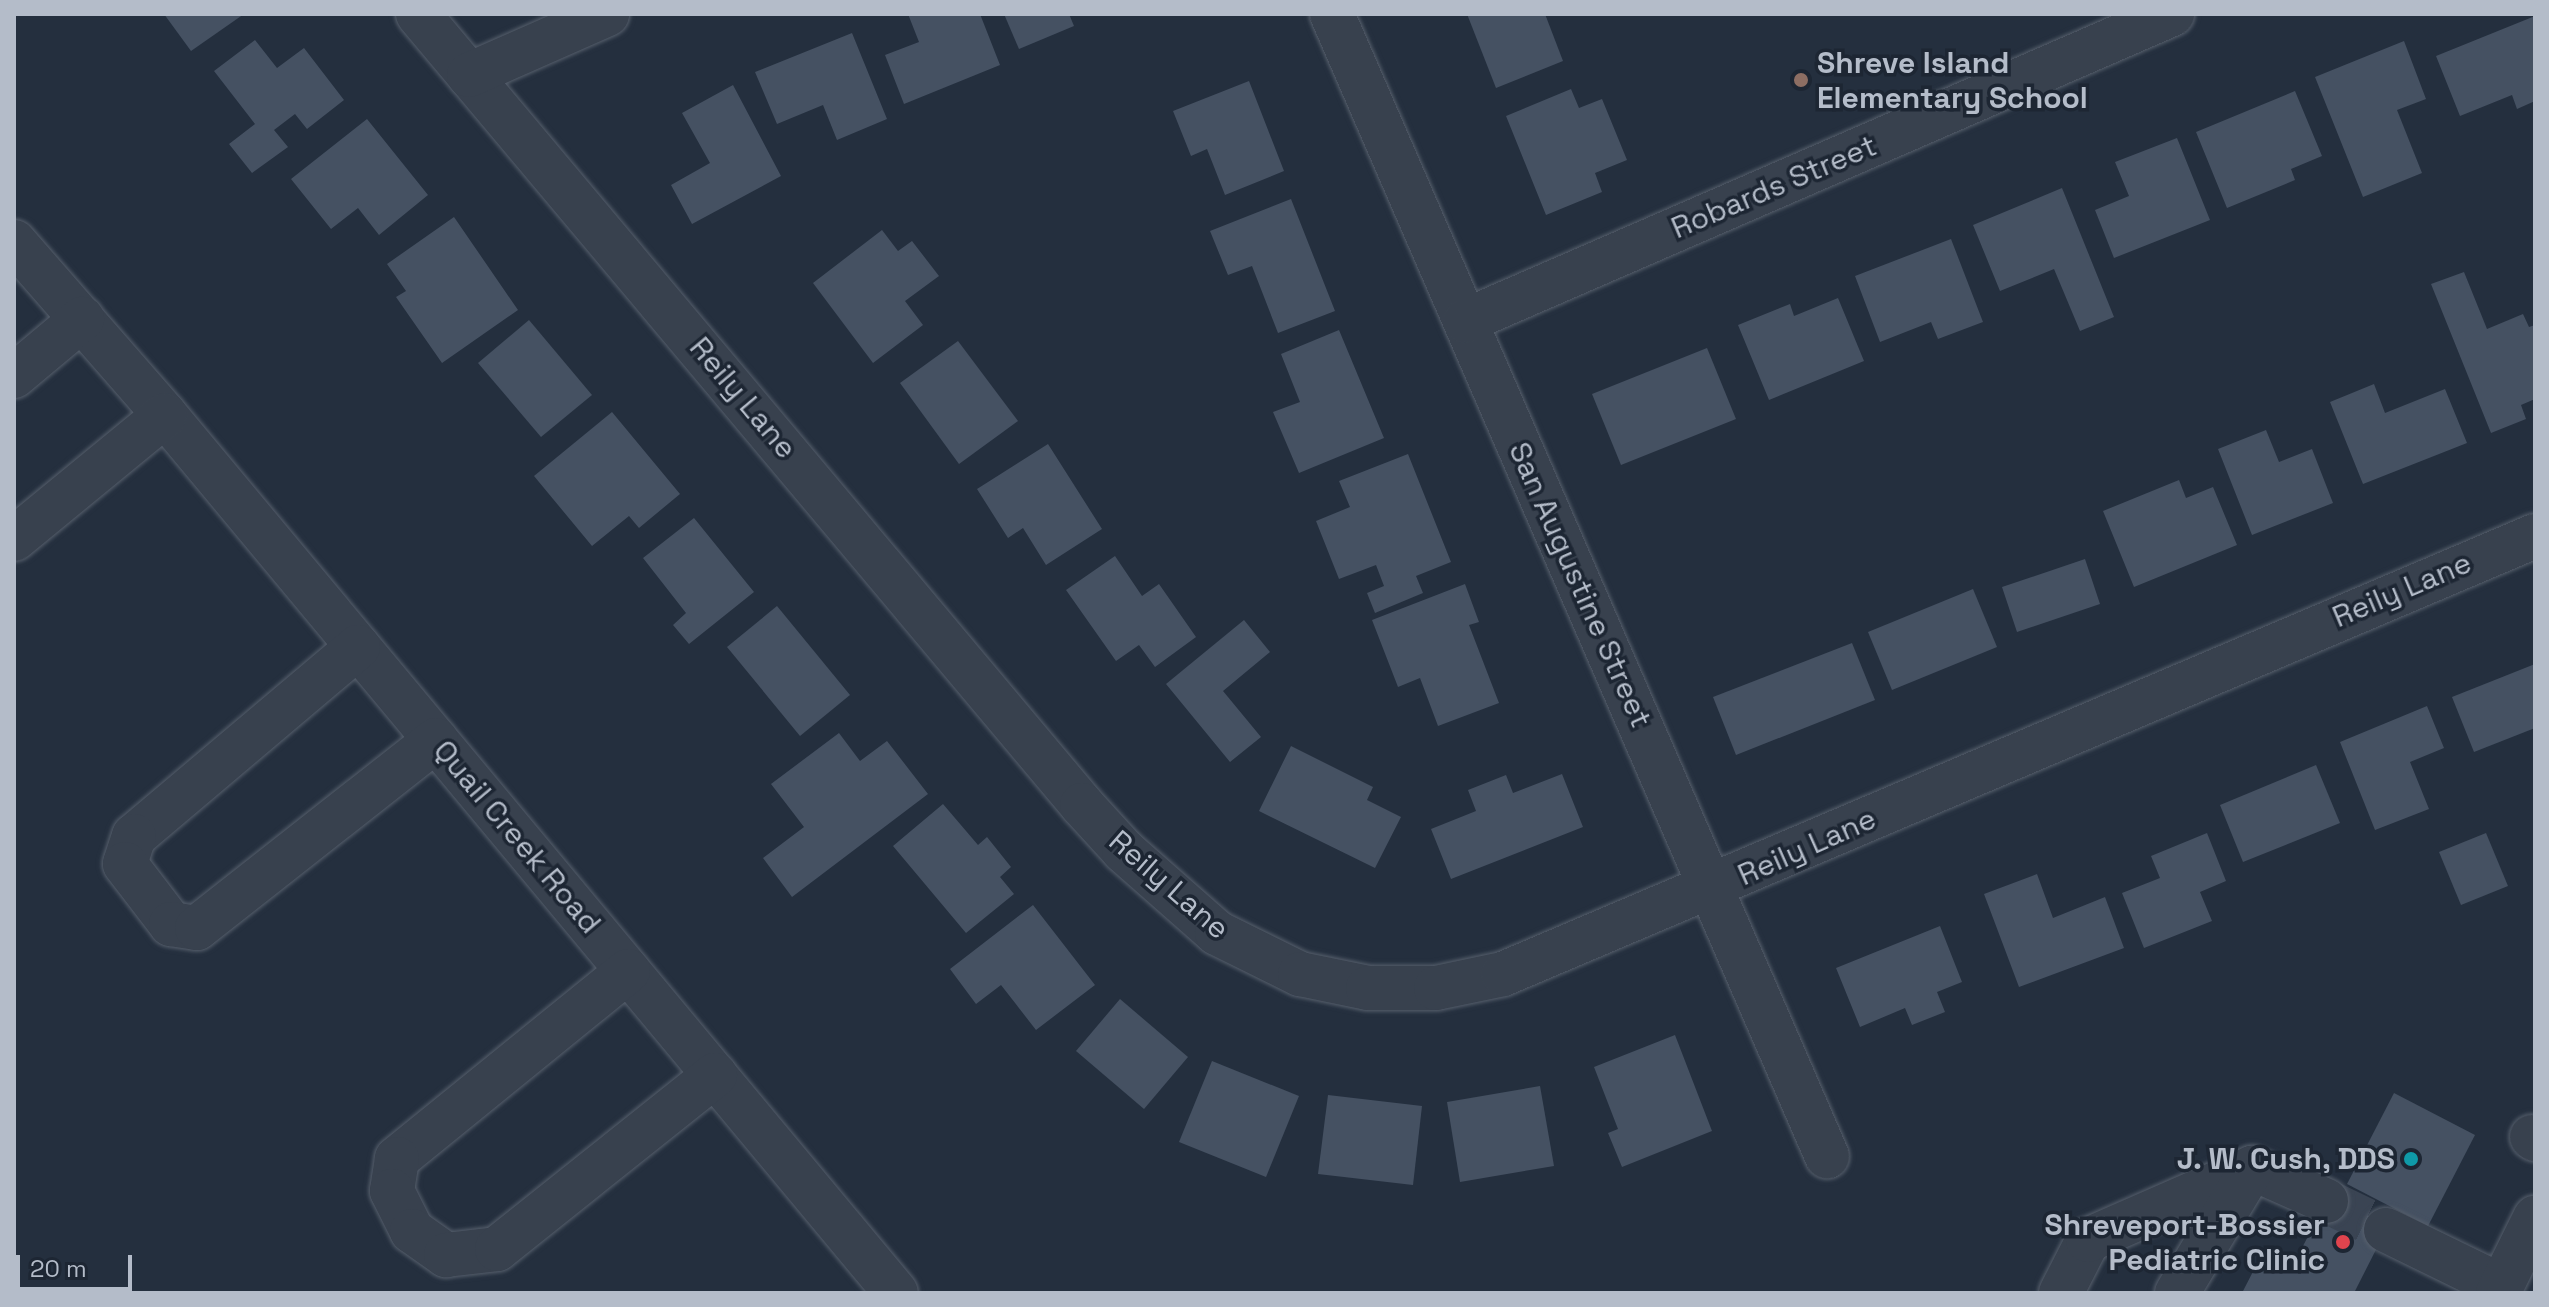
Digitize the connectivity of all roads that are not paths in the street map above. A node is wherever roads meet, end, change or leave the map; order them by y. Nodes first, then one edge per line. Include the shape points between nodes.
1 (418, 14) edge
2 (607, 14) edge
3 (1332, 14) edge
4 (2172, 14) edge
5 (469, 75) junction
6 (14, 242) edge
7 (82, 319) junction
8 (1465, 321) junction
9 (14, 376) edge
10 (165, 415) junction
11 (2535, 536) edge
12 (14, 539) edge
13 (358, 647) junction
14 (436, 740) junction
15 (1711, 888) junction
16 (628, 971) junction
17 (715, 1075) junction
18 (1827, 1156) dead end
19 (2252, 1168) junction
20 (2326, 1201) tunnel mouth
21 (2535, 1218) edge
22 (2386, 1230) tunnel mouth
23 (2499, 1289) edge
24 (896, 1293) edge
25 (2061, 1293) edge
26 (2177, 1293) edge

1 - 5 street, Reily Lane
2 - 5 street
3 - 8 street, San Augustine Street
4 - 8 street, Robards Street
5 - 15 street, Reily Lane via 1082,805 1124,851 1217,933 1300,974 1368,988 1436,988 1503,974
6 - 7 street, Quail Creek Road
7 - 9 street
7 - 10 street, Quail Creek Road
8 - 15 street, San Augustine Street
10 - 12 street
10 - 13 street, Quail Creek Road
11 - 15 street, Reily Lane
13 - 14 street, Quail Creek Road
13 - 14 street via 134,836 125,864 171,924 197,928
14 - 16 street, Quail Creek Road
15 - 18 street, San Augustine Street
16 - 17 street, Quail Creek Road
16 - 17 street via 397,1159 392,1191 412,1231 446,1255 497,1249
17 - 24 street, Quail Creek Road
19 - 20 street
19 - 25 street via 2088,1240
19 - 26 street
21 - 23 street
22 - 23 street

